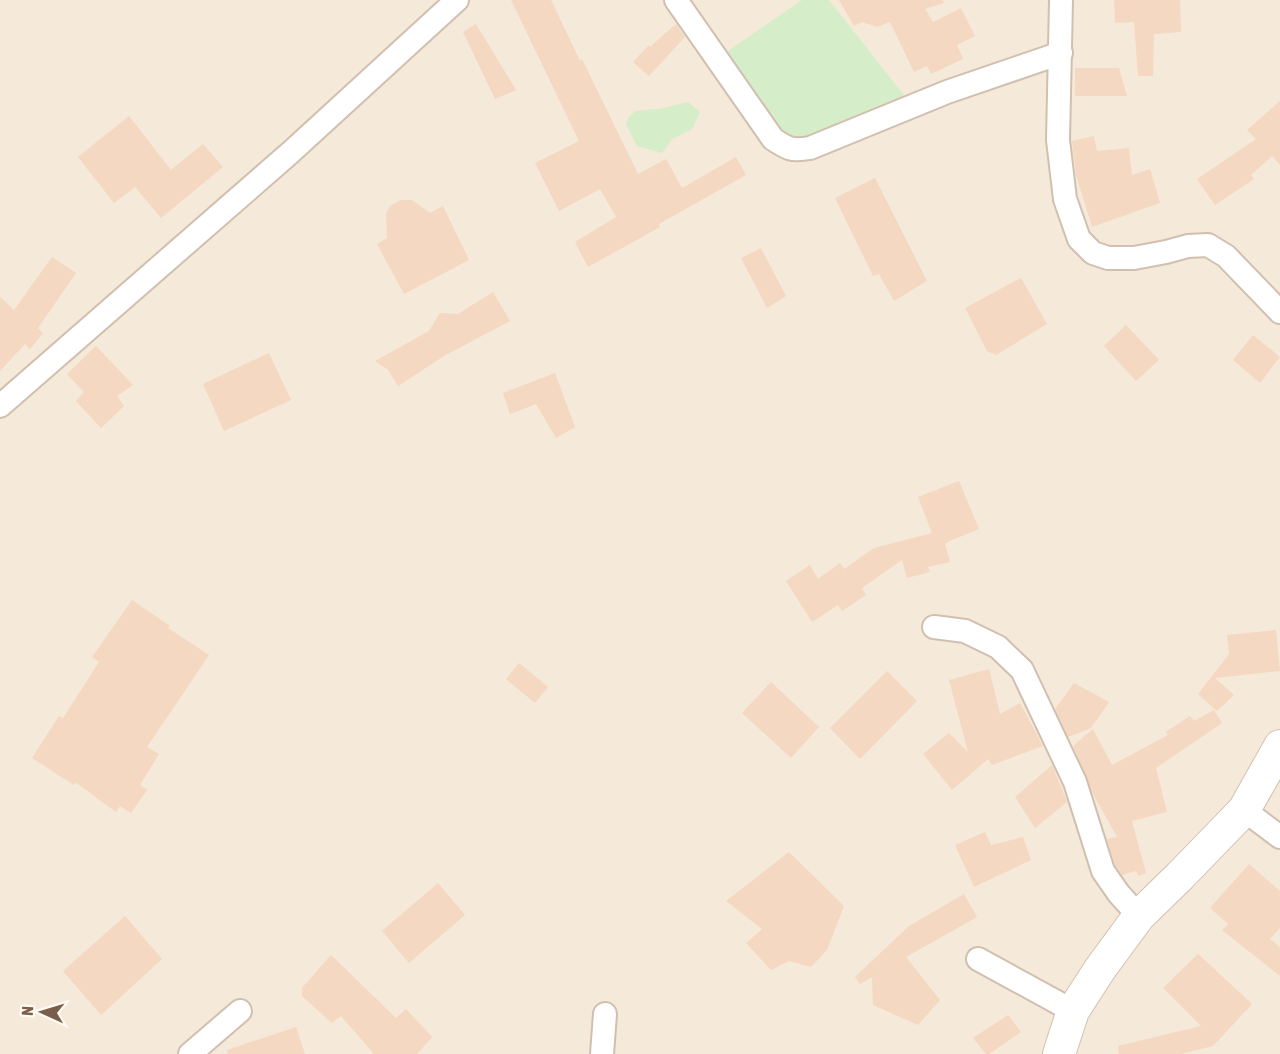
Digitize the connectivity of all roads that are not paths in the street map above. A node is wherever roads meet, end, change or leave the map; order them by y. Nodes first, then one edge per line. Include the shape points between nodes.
1 (457, 0) edge
2 (676, 0) edge
3 (1061, 0) edge
4 (1061, 53) junction
5 (1280, 312) edge
6 (0, 406) edge
7 (934, 627) dead end
8 (1280, 746) edge
9 (1244, 810) junction
10 (1280, 837) edge
11 (1139, 916) junction
12 (978, 958) dead end
13 (240, 1011) dead end
14 (1073, 1011) junction
15 (605, 1014) dead end
16 (190, 1054) edge
17 (602, 1054) edge
18 (1059, 1054) edge

1 - 6 street via 291,152
2 - 4 street via 773,139 787,149 810,148 947,92
3 - 4 street
4 - 5 street via 1058,140 1065,199 1079,239 1092,253 1108,258 1134,258 1208,245 1226,256
7 - 11 street via 965,631 998,647 1022,670 1075,782 1103,871
8 - 9 street
9 - 10 street
9 - 11 street
11 - 14 street
12 - 14 street
13 - 16 street
14 - 18 street
15 - 17 street

